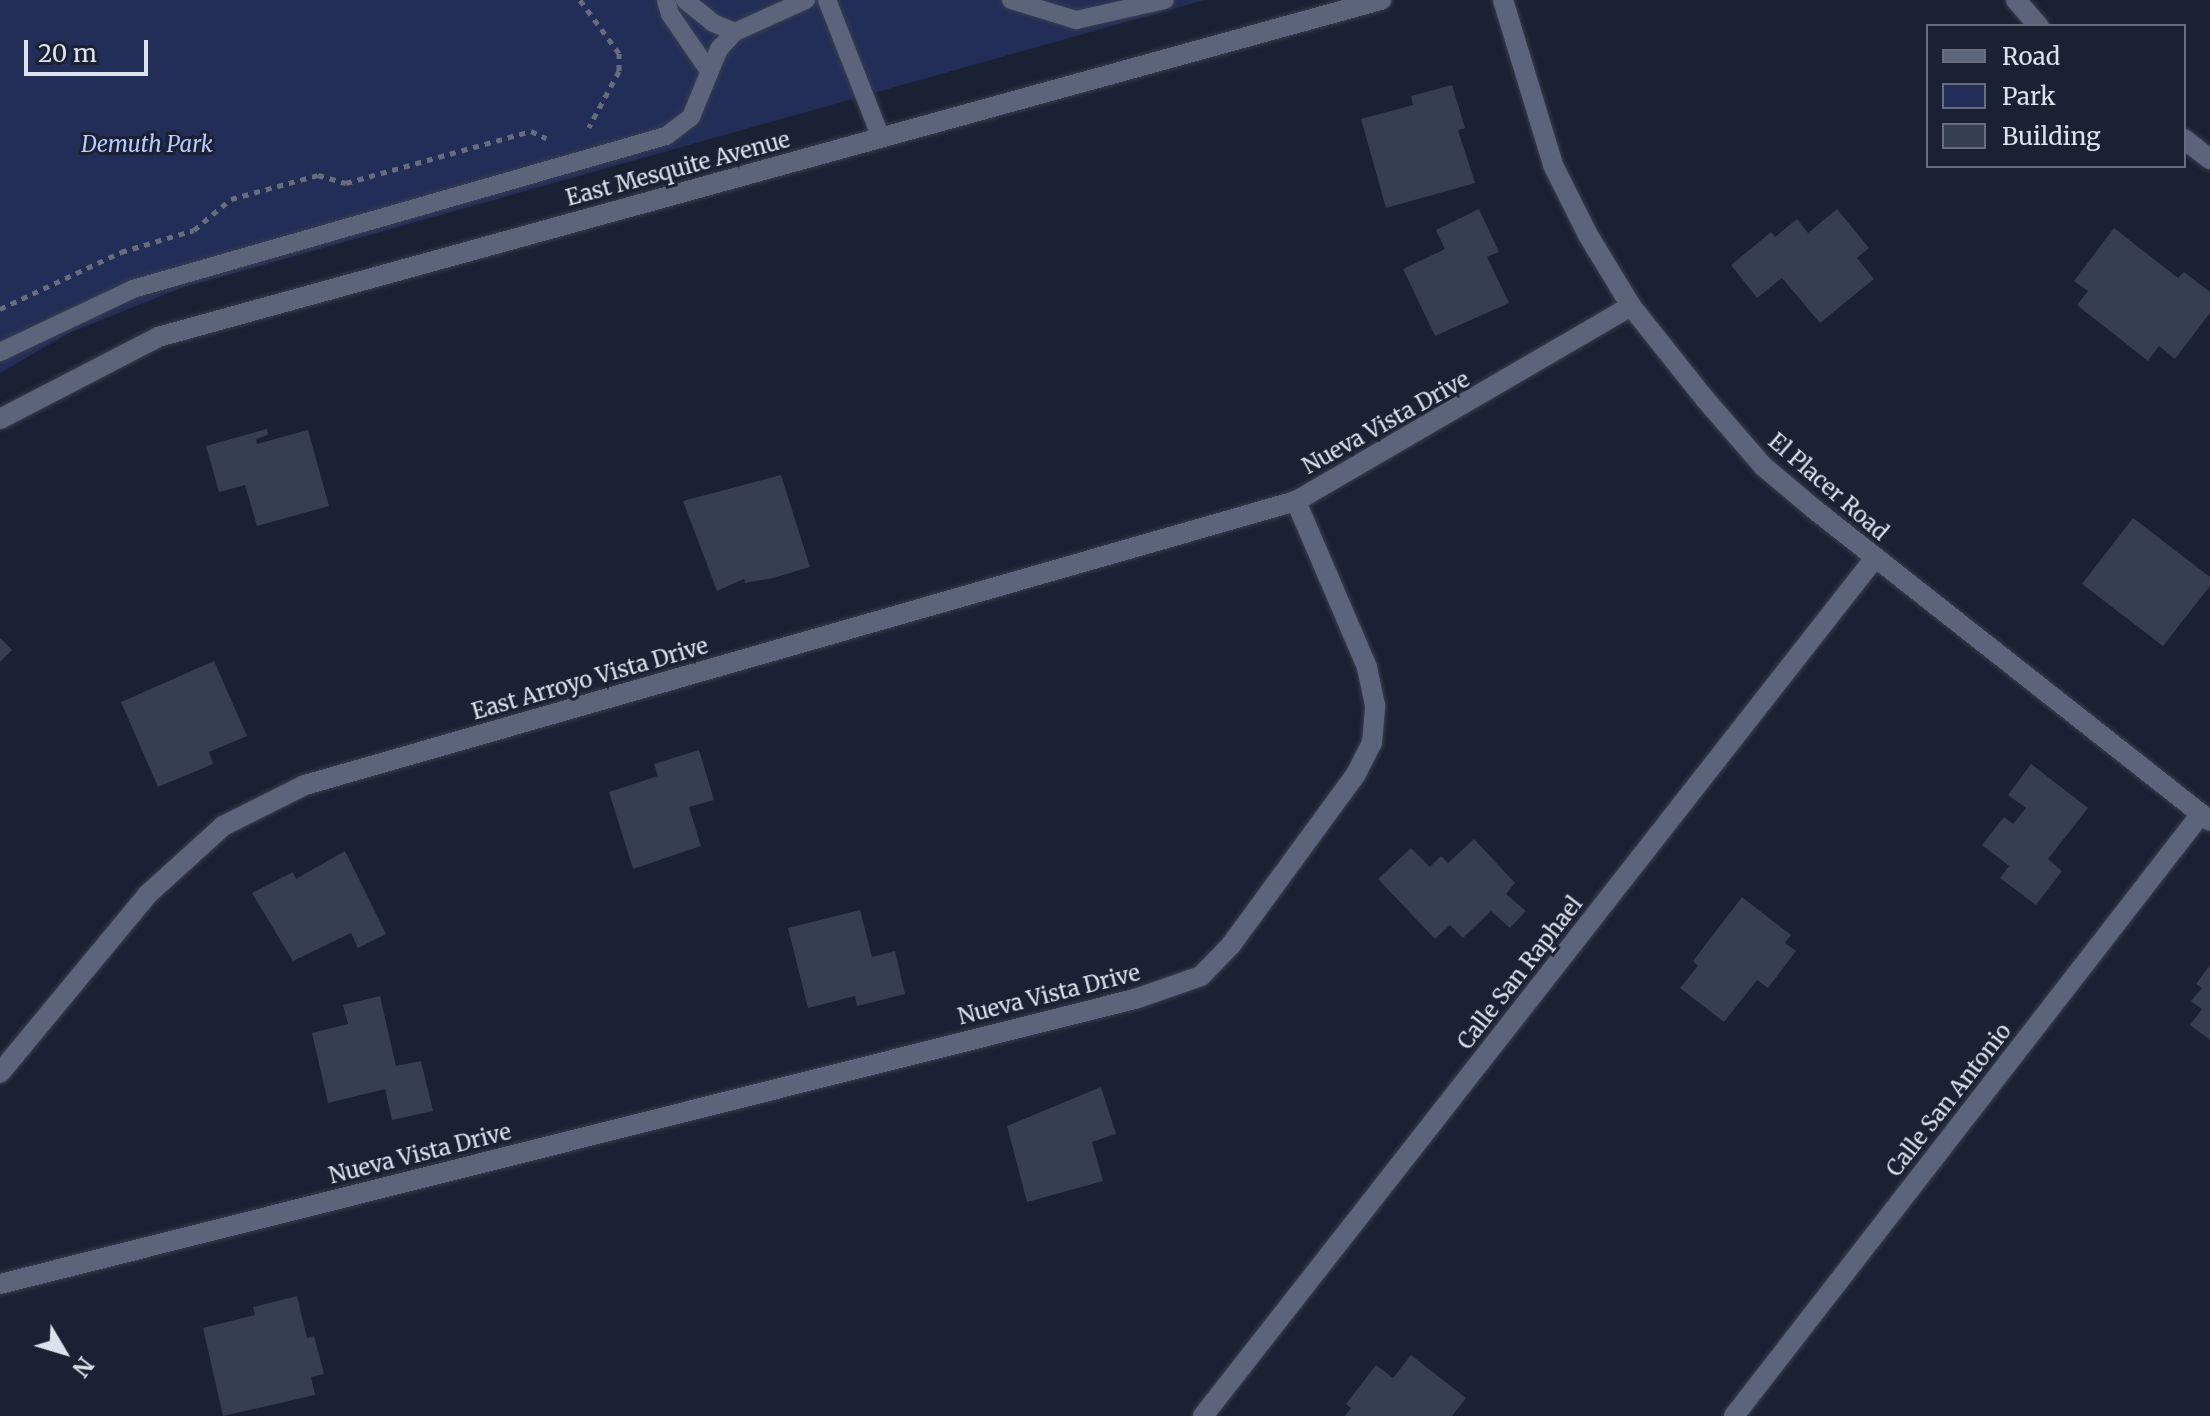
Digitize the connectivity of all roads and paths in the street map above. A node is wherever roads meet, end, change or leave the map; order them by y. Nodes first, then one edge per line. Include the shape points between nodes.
1 (580, 0) edge
2 (666, 0) edge
3 (685, 0) edge
4 (806, 0) edge
5 (827, 0) edge
6 (1011, 0) edge
7 (1165, 0) edge
8 (1381, 0) edge
9 (1503, 0) edge
10 (2016, 0) edge
11 (2037, 24) edge
12 (735, 32) junction
13 (709, 71) junction
14 (575, 133) dead end
15 (562, 136) dead end
16 (881, 138) junction
17 (2186, 141) edge
18 (2210, 159) edge
19 (1631, 306) junction
20 (0, 309) edge
21 (0, 352) edge
22 (0, 419) edge
23 (1296, 501) junction
24 (1874, 559) junction
25 (2206, 818) edge
26 (0, 1073) edge
27 (0, 1284) edge
28 (1203, 1416) edge
29 (1734, 1416) edge

1 - 14 path via 619,53 619,71 588,129
2 - 13 lane
3 - 12 lane via 713,23
4 - 12 lane
5 - 16 lane
6 - 7 lane via 1076,20
8 - 16 street, East Mesquite Avenue
9 - 19 street, El Placer Road via 1553,165
10 - 11 street
12 - 13 lane
13 - 21 lane via 691,117 646,145 133,289
15 - 20 path via 550,140 531,131 346,183 318,175 231,199 194,230 121,252
16 - 22 street, East Mesquite Avenue via 158,337
17 - 18 street
19 - 23 street, Nueva Vista Drive
19 - 24 street, El Placer Road via 1763,466
23 - 26 street, East Arroyo Vista Drive via 305,785 223,826 158,885
23 - 27 street, Nueva Vista Drive via 1367,667 1375,705 1372,743 1356,774 1240,933 1201,976 1119,1003
24 - 25 street, El Placer Road
24 - 28 street, Calle San Raphael
25 - 29 street, Calle San Antonio

